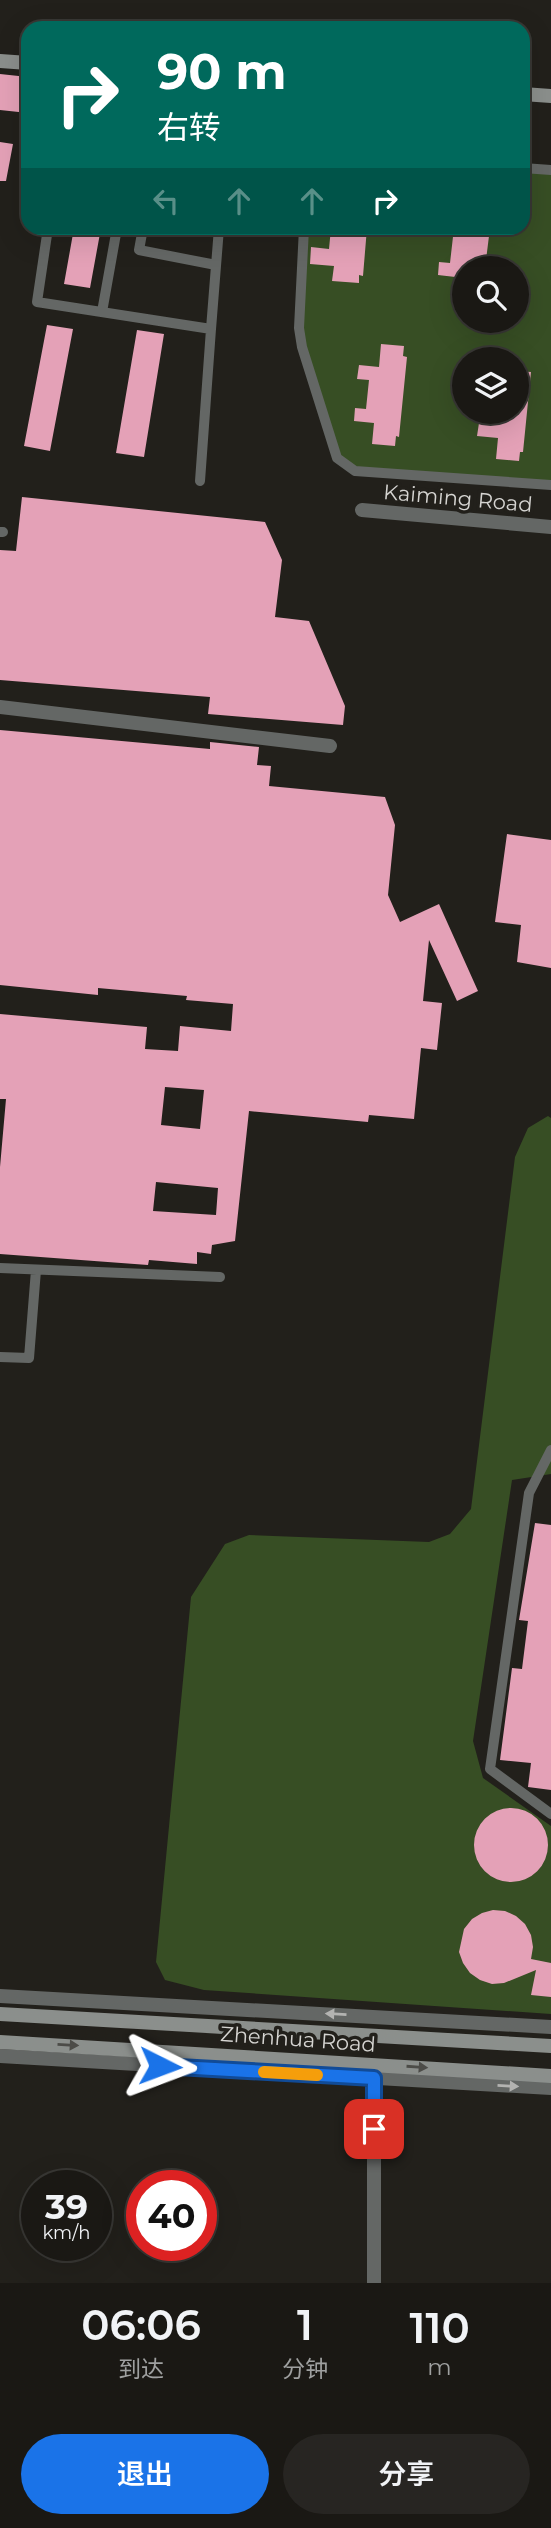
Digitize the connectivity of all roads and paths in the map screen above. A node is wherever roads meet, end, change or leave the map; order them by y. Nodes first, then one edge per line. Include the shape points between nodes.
1 (0, 61) edge
2 (21, 62) edge
3 (530, 94) edge
4 (551, 96) edge
5 (530, 168) edge
6 (551, 170) edge
7 (47, 235) edge
8 (116, 235) edge
9 (142, 235) edge
10 (218, 235) edge
11 (304, 235) edge
12 (216, 265) junction
13 (102, 312) junction
14 (211, 329) junction
15 (200, 481) dead end
16 (551, 485) edge
17 (362, 510) dead end
18 (551, 527) edge
19 (0, 707) edge
20 (330, 746) dead end
21 (0, 1268) edge
22 (36, 1269) junction
23 (220, 1277) dead end
24 (0, 1356) edge
25 (551, 1450) edge
26 (551, 1814) edge
27 (0, 1996) edge
28 (0, 2014) edge
29 (551, 2027) edge
30 (0, 2042) edge
31 (551, 2046) edge
32 (0, 2056) edge
33 (551, 2076) edge
34 (374, 2078) junction
35 (551, 2088) edge
36 (374, 2283) edge

1 - 2 main road
3 - 4 main road
5 - 6 lane
7 - 13 lane via 37,302
8 - 13 lane
9 - 12 lane via 139,250
10 - 12 lane
11 - 16 lane via 299,328 337,458 355,471
12 - 14 lane
13 - 14 lane
14 - 15 lane
17 - 18 street, Kaiming Road
19 - 20 street
21 - 22 lane
22 - 23 lane
22 - 24 lane via 29,1359
25 - 26 lane via 529,1493 490,1769
29 -> 27 street
28 - 31 main road, Zhenhua Road
30 -> 33 main road, Zhenhua Road
32 - 34 street
34 -> 35 street
34 - 36 street

